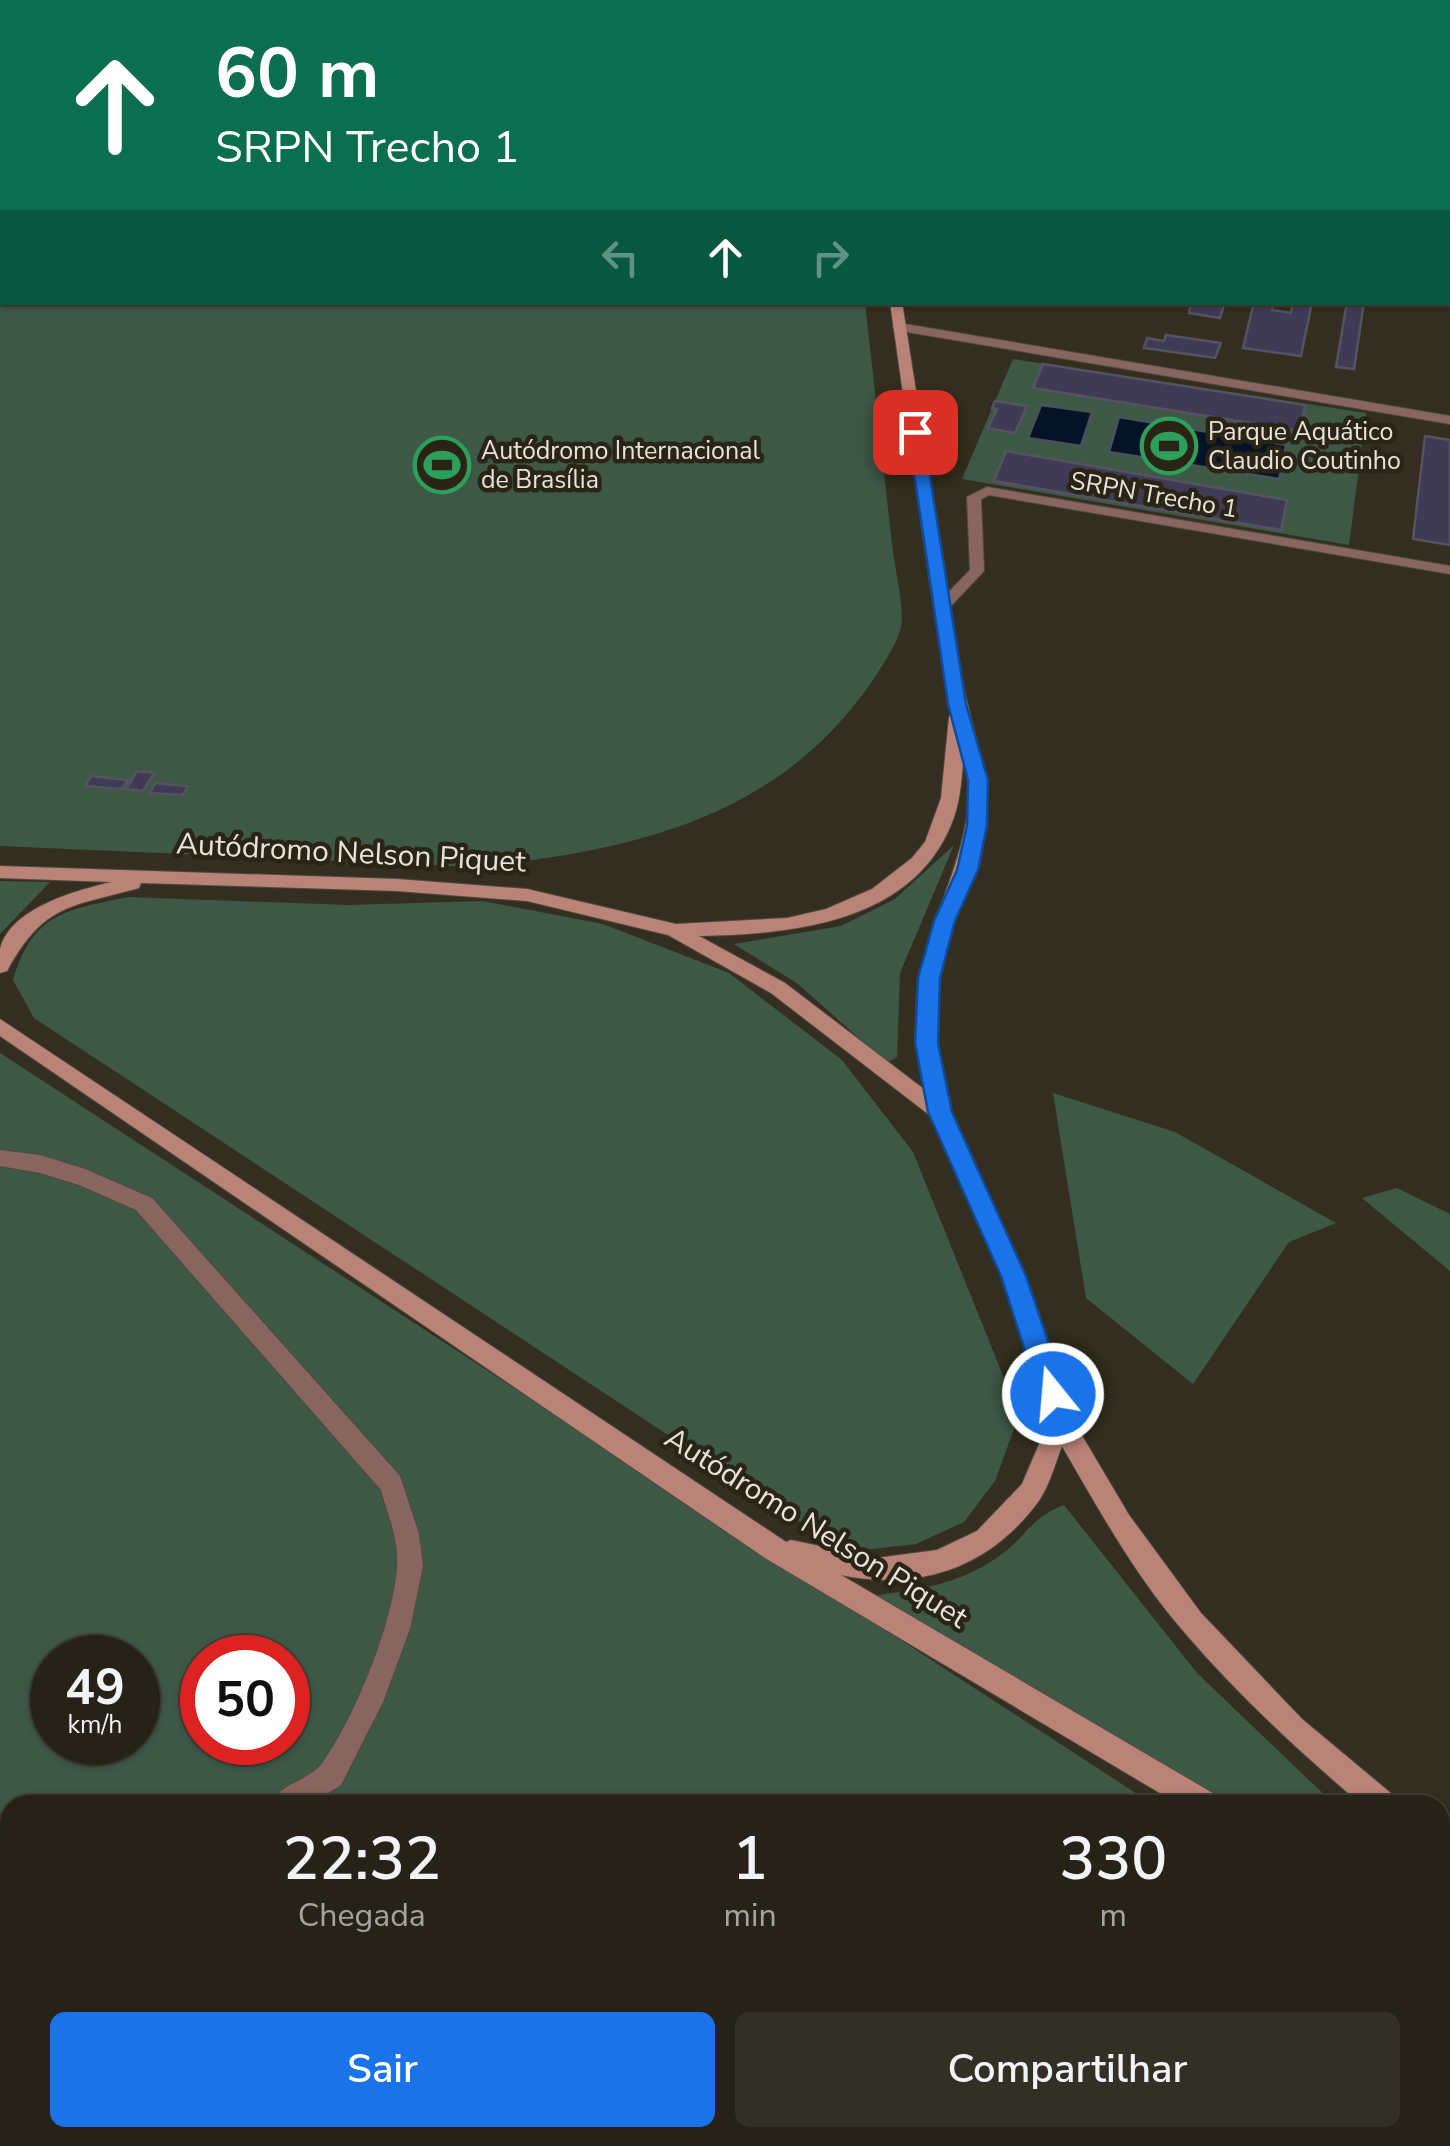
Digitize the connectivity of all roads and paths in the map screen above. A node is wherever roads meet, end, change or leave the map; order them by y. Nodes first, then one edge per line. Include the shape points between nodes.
1 (896, 305) edge
2 (900, 327) junction
3 (1450, 420) edge
4 (1450, 570) edge
5 (941, 608) junction
6 (957, 704) junction
7 (0, 872) edge
8 (164, 878) junction
9 (672, 930) junction
10 (0, 966) edge
11 (2, 1022) edge
12 (940, 1112) junction
13 (0, 1158) edge
14 (1060, 1421) junction
15 (774, 1549) junction
16 (300, 1795) edge
17 (1189, 1795) edge
18 (1371, 1795) edge

1 - 2 main road
2 - 3 lane
2 - 5 main road
4 - 5 lane, SRPN Trecho 1 via 988,491 974,497 977,572
5 - 6 main road
6 - 9 main road via 943,826 922,858 886,889 789,925
6 - 12 main road via 978,780 977,825 929,978 926,1043
7 - 8 main road, Autódromo Nelson Piquet
8 - 9 main road, Autódromo Nelson Piquet via 527,895
8 - 10 main road via 55,903 20,928
9 - 12 main road, Autódromo Nelson Piquet via 778,988
11 - 15 main road, Autódromo Nelson Piquet
12 - 14 main road, Autódromo Nelson Piquet via 1014,1276
13 - 16 lane via 85,1178 144,1204 391,1484 410,1566 397,1629 370,1702 331,1775
14 - 15 main road via 1031,1492 986,1540 939,1562 877,1570
14 - 18 main road, Autódromo Nelson Piquet via 1120,1523 1192,1622 1293,1728
15 - 17 main road, Autódromo Nelson Piquet

